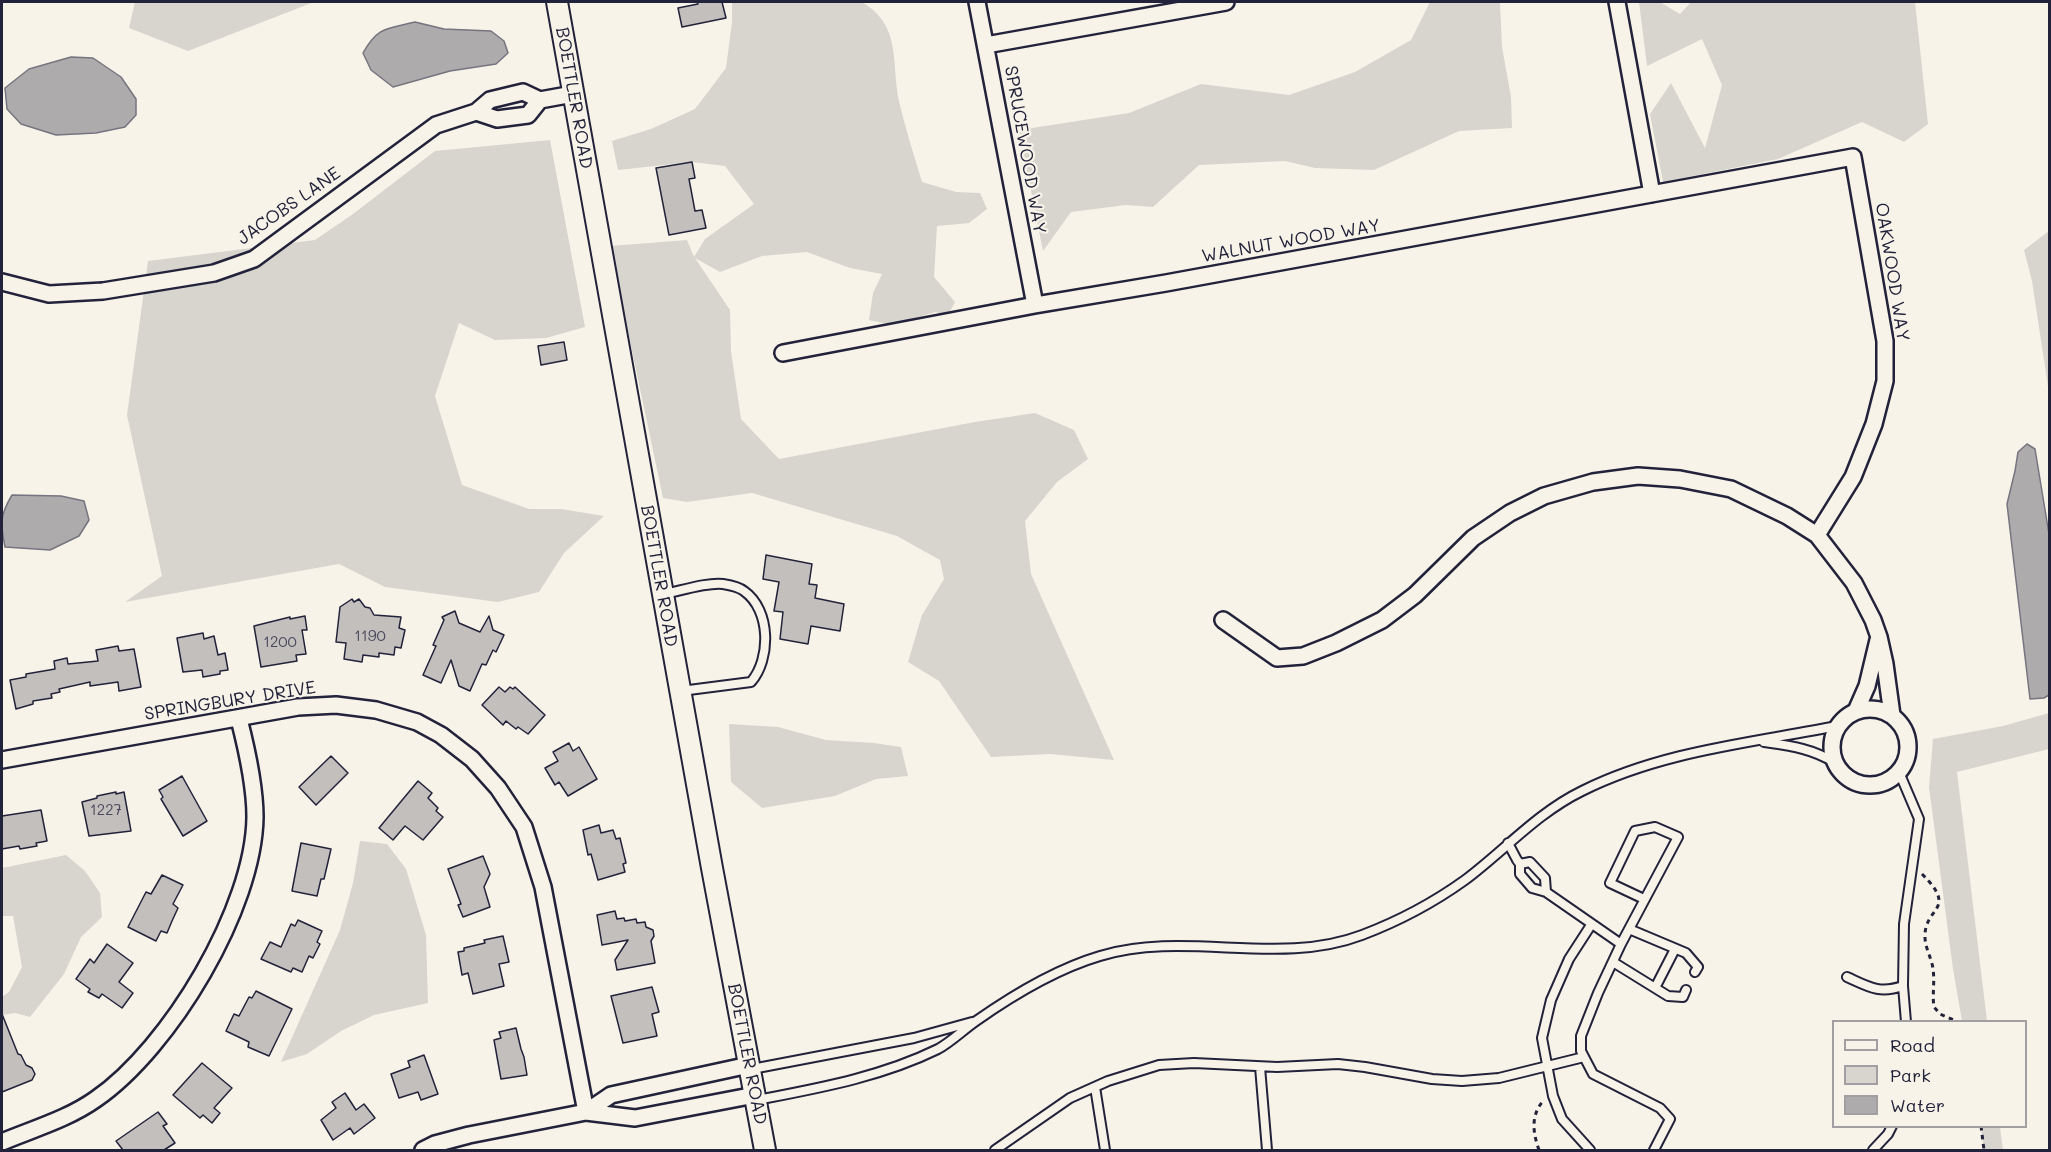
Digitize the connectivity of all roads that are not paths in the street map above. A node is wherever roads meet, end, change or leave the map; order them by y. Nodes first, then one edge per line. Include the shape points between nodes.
1 (557, 2) edge
2 (977, 2) edge
3 (1226, 2) edge
4 (1617, 2) edge
5 (986, 45) junction
6 (573, 94) junction
7 (540, 100) junction
8 (476, 112) junction
9 (1805, 166) joint
10 (1652, 194) junction
11 (2, 282) edge
12 (1035, 305) junction
13 (783, 353) dead end
14 (1817, 535) junction
15 (662, 595) junction
16 (1223, 620) dead end
17 (1879, 637) junction
18 (680, 691) junction
19 (1856, 711) junction
20 (1892, 715) junction
21 (239, 719) junction
22 (1837, 726) junction
23 (1754, 740) junction
24 (2, 760) edge
25 (1834, 762) junction
26 (1899, 772) junction
27 (1508, 843) junction
28 (1520, 864) junction
29 (1546, 892) junction
30 (1644, 899) junction
31 (1590, 925) junction
32 (1629, 929) junction
33 (1621, 944) junction
34 (1675, 949) junction
35 (1613, 962) junction
36 (1695, 972) dead end
37 (1847, 977) dead end
38 (1903, 986) junction
39 (1656, 988) junction
40 (1686, 990) dead end
41 (1906, 1020) edge
42 (976, 1021) junction
43 (1584, 1057) junction
44 (750, 1067) junction
45 (1260, 1067) junction
46 (1546, 1068) junction
47 (1095, 1087) junction
48 (756, 1098) junction
49 (586, 1112) junction
50 (1891, 1128) edge
51 (2, 1143) edge
52 (423, 1150) edge
53 (765, 1150) edge
54 (995, 1150) edge
55 (1105, 1150) edge
56 (1267, 1150) edge
57 (1590, 1150) edge
58 (1654, 1150) edge
59 (1873, 1150) edge

1 - 6 street, BOETTLER ROAD
2 - 5 street, SPRUCEWOOD WAY
3 - 5 street
4 - 10 street
5 - 12 street, SPRUCEWOOD WAY
6 - 7 street, JACOBS LANE
6 - 15 street, BOETTLER ROAD
7 - 8 street, JACOBS LANE via 523,92 490,100
7 - 8 street, JACOBS LANE via 528,115 497,119
8 - 11 street, JACOBS LANE via 436,125 254,259 214,273 104,291 49,294
9 - 10 street, WALNUT WOOD WAY
9 - 14 street, OAKWOOD WAY via 1853,157 1885,341 1884,381 1874,424 1852,477
10 - 12 street, WALNUT WOOD WAY
12 - 13 street, WALNUT WOOD WAY
14 - 16 street via 1731,489 1638,476 1593,482 1544,496 1510,513 1473,538 1415,595 1382,620 1336,644 1303,656 1277,658
14 - 17 street via 1854,583
15 - 18 street, BOETTLER ROAD
15 - 18 lane via 721,584 743,589 756,602 764,623 765,648 759,672 751,682
17 - 19 street via 1867,686
17 - 20 street
18 - 44 street, BOETTLER ROAD
19 - 20 street via 1868,708
19 - 22 street
20 - 26 street via 1904,729 1908,748
21 - 24 street, SPRINGBURY DRIVE
21 - 49 street, SPRINGBURY DRIVE via 298,707 336,705 376,710 417,722 441,735 472,759 498,788 524,827 538,870
21 - 51 street via 254,804 251,850 234,909 209,962 182,1007 132,1069 96,1099 64,1118
22 - 23 lane
22 - 25 street via 1832,737
23 - 25 lane via 1802,747
23 - 27 lane via 1681,754 1628,770 1580,792
25 - 26 street via 1851,781 1864,785 1877,785
26 - 38 lane via 1919,819 1904,924
27 - 28 lane
27 - 42 lane via 1412,915 1359,937 1305,949 1189,945 1101,956 1053,975
28 - 29 lane via 1520,874 1532,888
28 - 29 lane via 1530,862 1545,878
29 - 31 lane
30 - 30 lane via 1678,837 1655,827 1635,831 1610,883
30 - 32 lane
31 - 33 lane
31 - 46 lane via 1551,1000 1542,1038
32 - 33 lane
32 - 34 lane
33 - 35 lane
34 - 36 lane via 1686,953 1698,967
34 - 39 lane
35 - 39 lane
35 - 43 lane via 1581,1036
37 - 38 lane via 1874,989 1888,991
38 - 41 lane
39 - 40 lane via 1668,996 1683,997
42 - 44 lane via 914,1038
42 - 48 lane via 941,1048 878,1073
43 - 46 lane
43 - 58 lane via 1593,1074 1660,1108 1670,1119
44 - 48 street, BOETTLER ROAD
44 - 49 street via 611,1095
45 - 46 lane via 1338,1064 1462,1081
45 - 47 lane via 1159,1065
45 - 56 lane
46 - 57 lane via 1562,1119
47 - 54 lane via 1070,1098
47 - 55 lane
48 - 49 street via 635,1118
48 - 53 street, BOETTLER ROAD
49 - 52 street via 469,1135
50 - 59 lane

